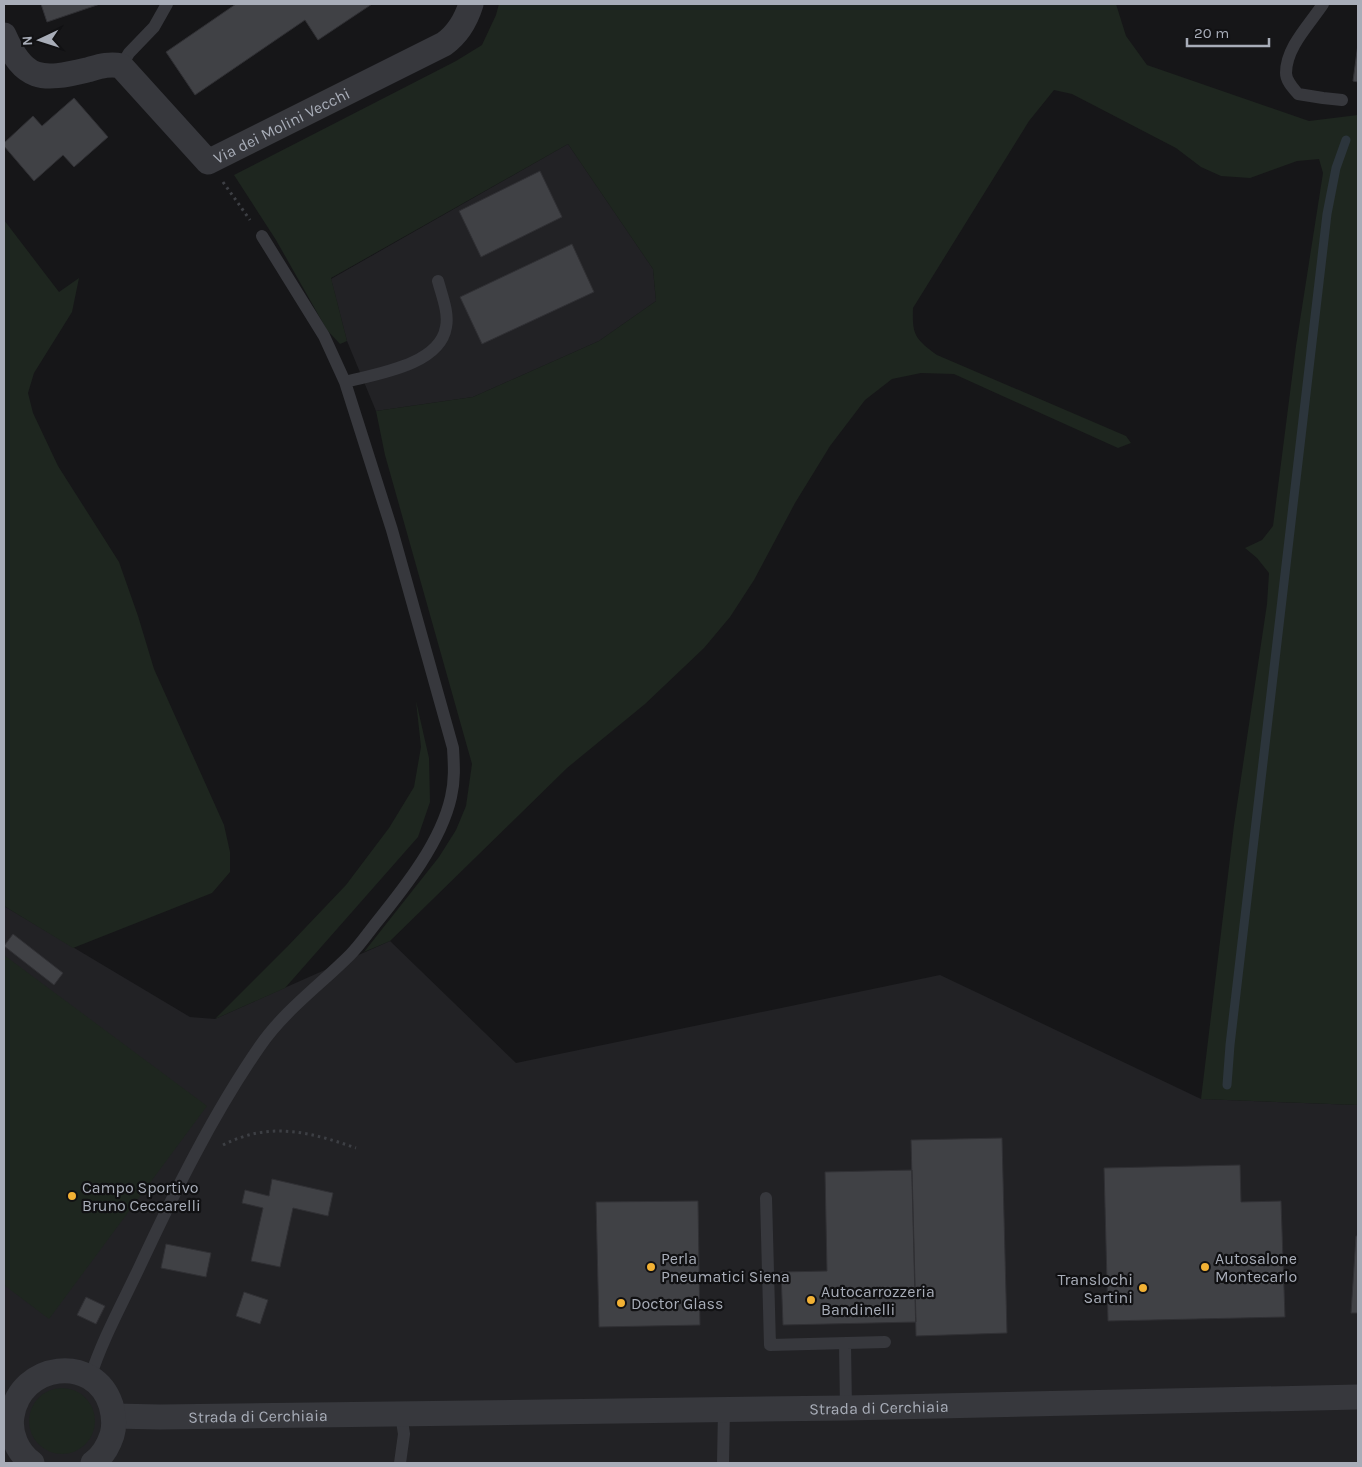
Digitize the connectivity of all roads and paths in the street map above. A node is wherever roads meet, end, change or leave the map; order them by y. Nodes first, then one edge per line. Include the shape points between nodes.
1 (167, 4) edge
2 (471, 4) edge
3 (1323, 4) edge
4 (4, 35) edge
5 (121, 66) junction
6 (1342, 100) dead end
7 (208, 162) junction
8 (262, 236) joint
9 (438, 281) dead end
10 (346, 382) junction
11 (356, 1148) dead end
12 (192, 1161) junction
13 (766, 1198) dead end
14 (885, 1342) dead end
15 (844, 1344) junction
16 (90, 1378) junction
17 (12, 1384) edge
18 (1358, 1398) edge
19 (846, 1408) junction
20 (724, 1409) junction
21 (401, 1414) junction
22 (114, 1416) junction
23 (27, 1462) edge
24 (93, 1463) edge
25 (400, 1463) edge
26 (723, 1463) edge

1 - 5 lane via 154,28 129,52
2 - 7 street, Via dei Molini Vecchi via 458,32 444,44
3 - 6 lane via 1296,42 1286,74 1298,94
4 - 5 street via 22,65 39,75 53,76 98,66
5 - 7 street, Via dei Molini Vecchi
7 - 8 path
8 - 10 lane via 324,336
9 - 10 lane via 447,317 443,338 437,346 415,361 391,371
10 - 12 lane via 392,530 453,748 455,774 451,798 432,845 397,897 352,954 285,1016 262,1044
11 - 12 path via 321,1136 277,1130 237,1138
12 - 16 lane via 104,1339
13 - 15 lane via 770,1346
14 - 15 lane
15 - 19 lane
16 - 17 street via 66,1370 53,1371 30,1382
16 - 22 street via 109,1399
17 - 23 street via 12,1433
18 - 19 street, Strada di Cerchiaia
19 - 20 street, Strada di Cerchiaia
20 - 21 street, Strada di Cerchiaia
20 - 26 lane
21 - 22 street, Strada di Cerchiaia
21 - 25 lane via 404,1434
22 - 24 street via 109,1445

